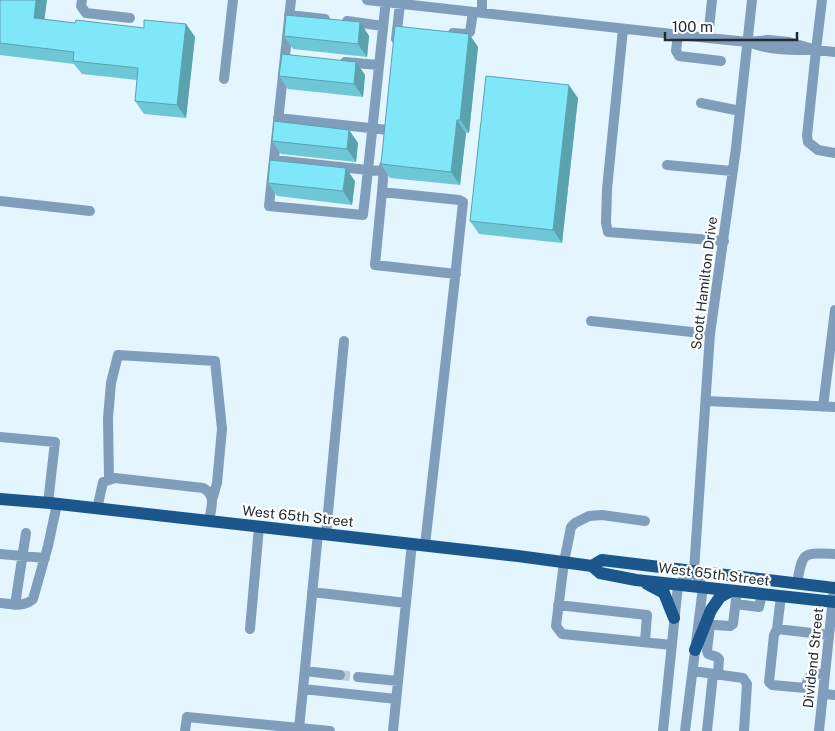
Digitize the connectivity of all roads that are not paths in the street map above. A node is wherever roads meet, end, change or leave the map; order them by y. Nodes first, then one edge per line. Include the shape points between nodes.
1 (82, 0) edge
2 (233, 0) edge
3 (291, 0) edge
4 (367, 0) edge
5 (482, 0) edge
6 (712, 0) edge
7 (752, 0) edge
8 (822, 0) edge
9 (386, 1) edge
10 (400, 4) junction
11 (477, 13) junction
12 (289, 15) junction
13 (130, 18) dead end
14 (383, 26) junction
15 (623, 29) junction
16 (445, 32) edge
17 (678, 35) junction
18 (708, 38) junction
19 (748, 42) junction
20 (396, 46) edge
21 (816, 50) junction
22 (835, 52) edge
23 (332, 60) edge
24 (721, 61) dead end
25 (378, 65) junction
26 (224, 79) dead end
27 (701, 103) dead end
28 (740, 110) junction
29 (278, 118) junction
30 (372, 128) junction
31 (388, 130) edge
32 (835, 153) edge
33 (386, 154) edge
34 (274, 160) junction
35 (667, 165) dead end
36 (368, 170) junction
37 (384, 171) junction
38 (732, 171) junction
39 (382, 192) junction
40 (0, 201) edge
41 (90, 210) dead end
42 (724, 242) junction
43 (456, 274) junction
44 (835, 310) edge
45 (591, 321) dead end
46 (710, 334) junction
47 (344, 341) dead end
48 (831, 371) edge
49 (706, 401) junction
50 (823, 407) junction
51 (835, 407) edge
52 (0, 437) edge
53 (108, 480) junction
54 (212, 497) junction
55 (0, 502) edge
56 (53, 503) junction
57 (97, 509) junction
58 (209, 521) junction
59 (645, 521) dead end
60 (259, 526) junction
61 (26, 533) dead end
62 (322, 533) junction
63 (412, 543) junction
64 (425, 545) junction
65 (0, 554) edge
66 (835, 554) edge
67 (23, 556) junction
68 (45, 558) junction
69 (564, 562) junction
70 (592, 566) junction
71 (694, 571) junction
72 (636, 580) junction
73 (797, 583) junction
74 (678, 585) junction
75 (703, 587) junction
76 (835, 588) edge
77 (312, 592) junction
78 (735, 595) junction
79 (781, 596) junction
80 (834, 602) edge
81 (0, 603) edge
82 (406, 603) junction
83 (15, 604) junction
84 (558, 605) junction
85 (674, 618) junction
86 (705, 624) junction
87 (250, 629) dead end
88 (777, 629) junction
89 (829, 635) junction
90 (645, 642) junction
91 (672, 645) junction
92 (695, 650) joint
93 (831, 655) edge
94 (304, 671) junction
95 (693, 671) junction
96 (716, 674) junction
97 (340, 675) tunnel mouth
98 (825, 675) junction
99 (358, 677) tunnel mouth
100 (398, 681) junction
101 (303, 689) junction
102 (823, 694) junction
103 (835, 695) edge
104 (396, 699) junction
105 (278, 728) edge
106 (299, 728) junction
107 (186, 731) edge
108 (330, 731) edge
109 (393, 731) edge
110 (663, 731) edge
111 (685, 731) edge
112 (707, 731) edge
113 (744, 731) edge
114 (819, 731) edge

1 - 13 street via 81,6 86,13
2 - 26 street
3 - 12 street
4 - 9 street
5 - 11 street
6 - 18 street
7 - 19 street, Scott Hamilton Drive
8 - 21 street
9 - 10 street
9 - 14 street
10 - 11 street
10 - 20 street via 402,28
11 - 15 street
11 - 16 street via 468,34
12 - 14 street
12 - 29 street via 290,56
14 - 25 street
15 - 17 street
15 - 42 street via 608,189 608,232
17 - 18 street
17 - 24 street via 676,51 679,56
18 - 19 street
19 - 21 street via 789,42
19 - 28 street, Scott Hamilton Drive
21 - 22 street
21 - 32 street via 808,142 818,150
23 - 25 street
25 - 30 street
27 - 28 street
28 - 38 street, Scott Hamilton Drive
29 - 30 street
29 - 34 street
30 - 31 street
30 - 36 street
33 - 37 street
34 - 36 street
34 - 36 street via 268,206 363,215
35 - 38 street
36 - 37 street
37 - 39 street
38 - 42 street, Scott Hamilton Drive
39 - 43 street via 463,202
39 - 43 street via 375,265
40 - 41 street
42 - 46 street, Scott Hamilton Drive
43 - 64 street
44 - 48 street
45 - 46 street
46 - 49 street, Scott Hamilton Drive
47 - 62 street
48 - 50 street
49 - 50 street
49 - 71 street, Scott Hamilton Drive
50 - 51 street
52 - 56 street via 55,442
53 - 54 street via 115,478 203,488
53 - 54 street via 108,418 111,383 118,355 215,361 222,429 217,483
53 - 57 street via 103,482
54 - 58 street
55 - 56 main road, West 65th Street
56 - 57 main road, West 65th Street
56 - 68 street
57 - 58 main road, West 65th Street
58 - 60 main road, West 65th Street
59 - 69 street via 602,514 580,520 570,527
60 - 62 main road, West 65th Street
60 - 87 street
61 - 67 street
62 - 63 main road, West 65th Street
62 - 77 street
63 - 64 main road, West 65th Street
63 - 82 street
64 - 69 main road, West 65th Street
65 - 67 street
66 - 73 street via 806,555 799,568
67 - 68 street
67 - 83 street
68 - 83 street via 32,599 28,604
69 - 70 main road, West 65th Street
69 - 84 street
70 - 71 main road, West 65th Street via 602,560
70 - 72 main road, West 65th Street via 600,573
71 - 73 main road, West 65th Street
71 - 74 street
71 - 75 street
72 - 74 main road, West 65th Street
72 - 85 main road via 664,592
73 - 76 main road, West 65th Street
74 - 75 main road, West 65th Street
74 - 85 street
75 - 78 main road, West 65th Street
75 - 86 street
76 - 80 street, Dividend Street
77 - 82 street
77 - 94 street
78 - 79 main road, West 65th Street
78 - 86 main road via 720,597
78 - 86 street via 733,624
79 - 80 main road, West 65th Street
79 - 88 street
80 - 89 street, Dividend Street
81 - 83 street
82 - 100 street
84 - 90 street via 556,626 562,634
84 - 90 street via 646,615
85 - 91 street
86 - 92 main road
86 - 96 street via 707,651 719,659
88 - 89 street
88 - 98 street via 769,682 772,685 806,688 810,677
89 - 93 street, Dividend Street
90 - 91 street
91 - 110 street
92 - 95 street
93 - 98 street, Dividend Street
94 - 97 street
94 - 101 street
95 - 96 street
95 - 111 street
96 - 112 street
96 - 113 street via 743,678 747,684
98 - 102 street, Dividend Street
99 - 100 street
100 - 104 street
101 - 104 street
101 - 106 street
102 - 103 street
102 - 114 street, Dividend Street
104 - 109 street
105 - 106 street
105 - 107 street via 187,717
106 - 108 street

